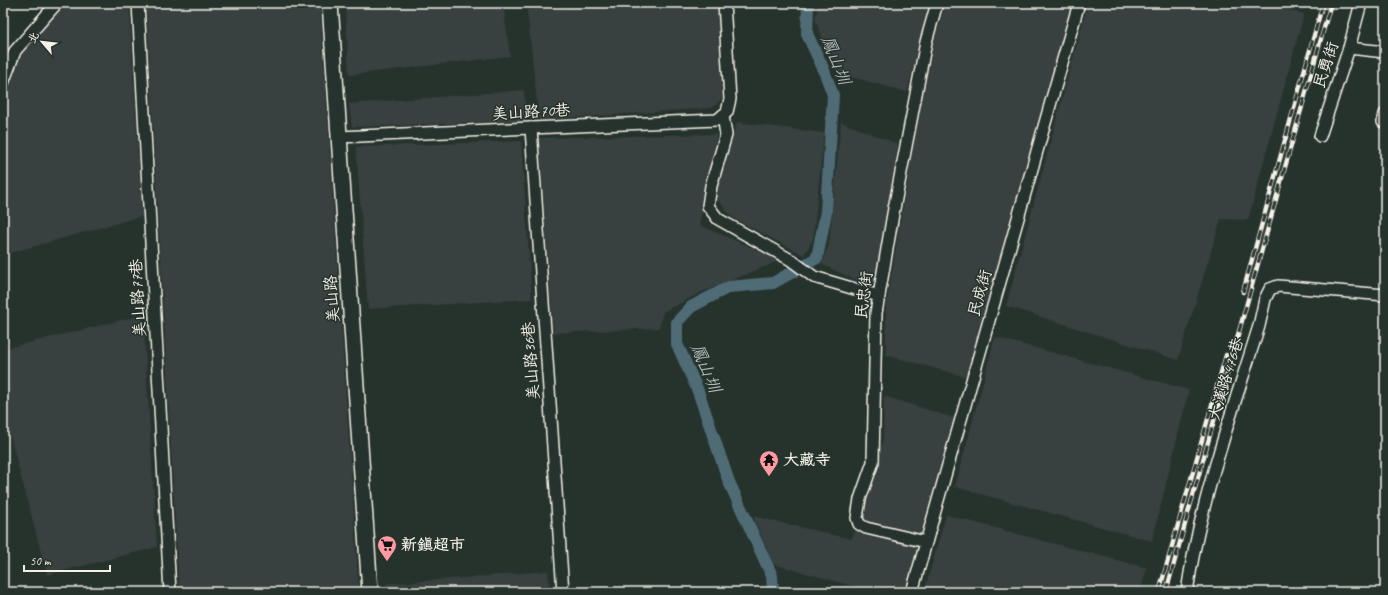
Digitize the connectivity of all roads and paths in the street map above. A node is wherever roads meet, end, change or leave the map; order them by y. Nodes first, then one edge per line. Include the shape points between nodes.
1 (57, 3) edge
2 (138, 3) edge
3 (330, 3) edge
4 (724, 3) edge
5 (937, 3) edge
6 (1079, 3) edge
7 (1361, 3) edge
8 (1349, 48) junction
9 (1385, 52) edge
10 (3, 83) edge
11 (723, 115) junction
12 (531, 128) junction
13 (1320, 136) dead end
14 (339, 137) junction
15 (1385, 295) edge
16 (879, 296) junction
17 (926, 542) junction
18 (170, 592) edge
19 (370, 592) edge
20 (563, 592) edge
21 (912, 592) edge
22 (1188, 592) edge

1 - 10 street via 15,51
2 - 18 street, 美山路77巷
3 - 14 street, 美山路
4 - 11 street via 730,99 727,112
5 - 16 street, 民忠街 via 925,50
6 - 17 street, 民成街
7 - 8 street, 民勇街
8 - 9 street
8 - 13 street, 民勇街
11 - 12 street, 美山路70巷 via 717,120
11 - 16 street via 726,135 711,186 708,206 718,220 791,260 814,277
12 - 14 street, 美山路70巷
12 - 20 street, 美山路36巷
14 - 19 street, 美山路
15 - 22 street, 大漢路476巷 via 1278,286 1270,289 1205,504 1191,564
16 - 17 street, 民忠街 via 876,313 873,462 860,499 857,518 859,524 866,528
17 - 21 street, 民成街

